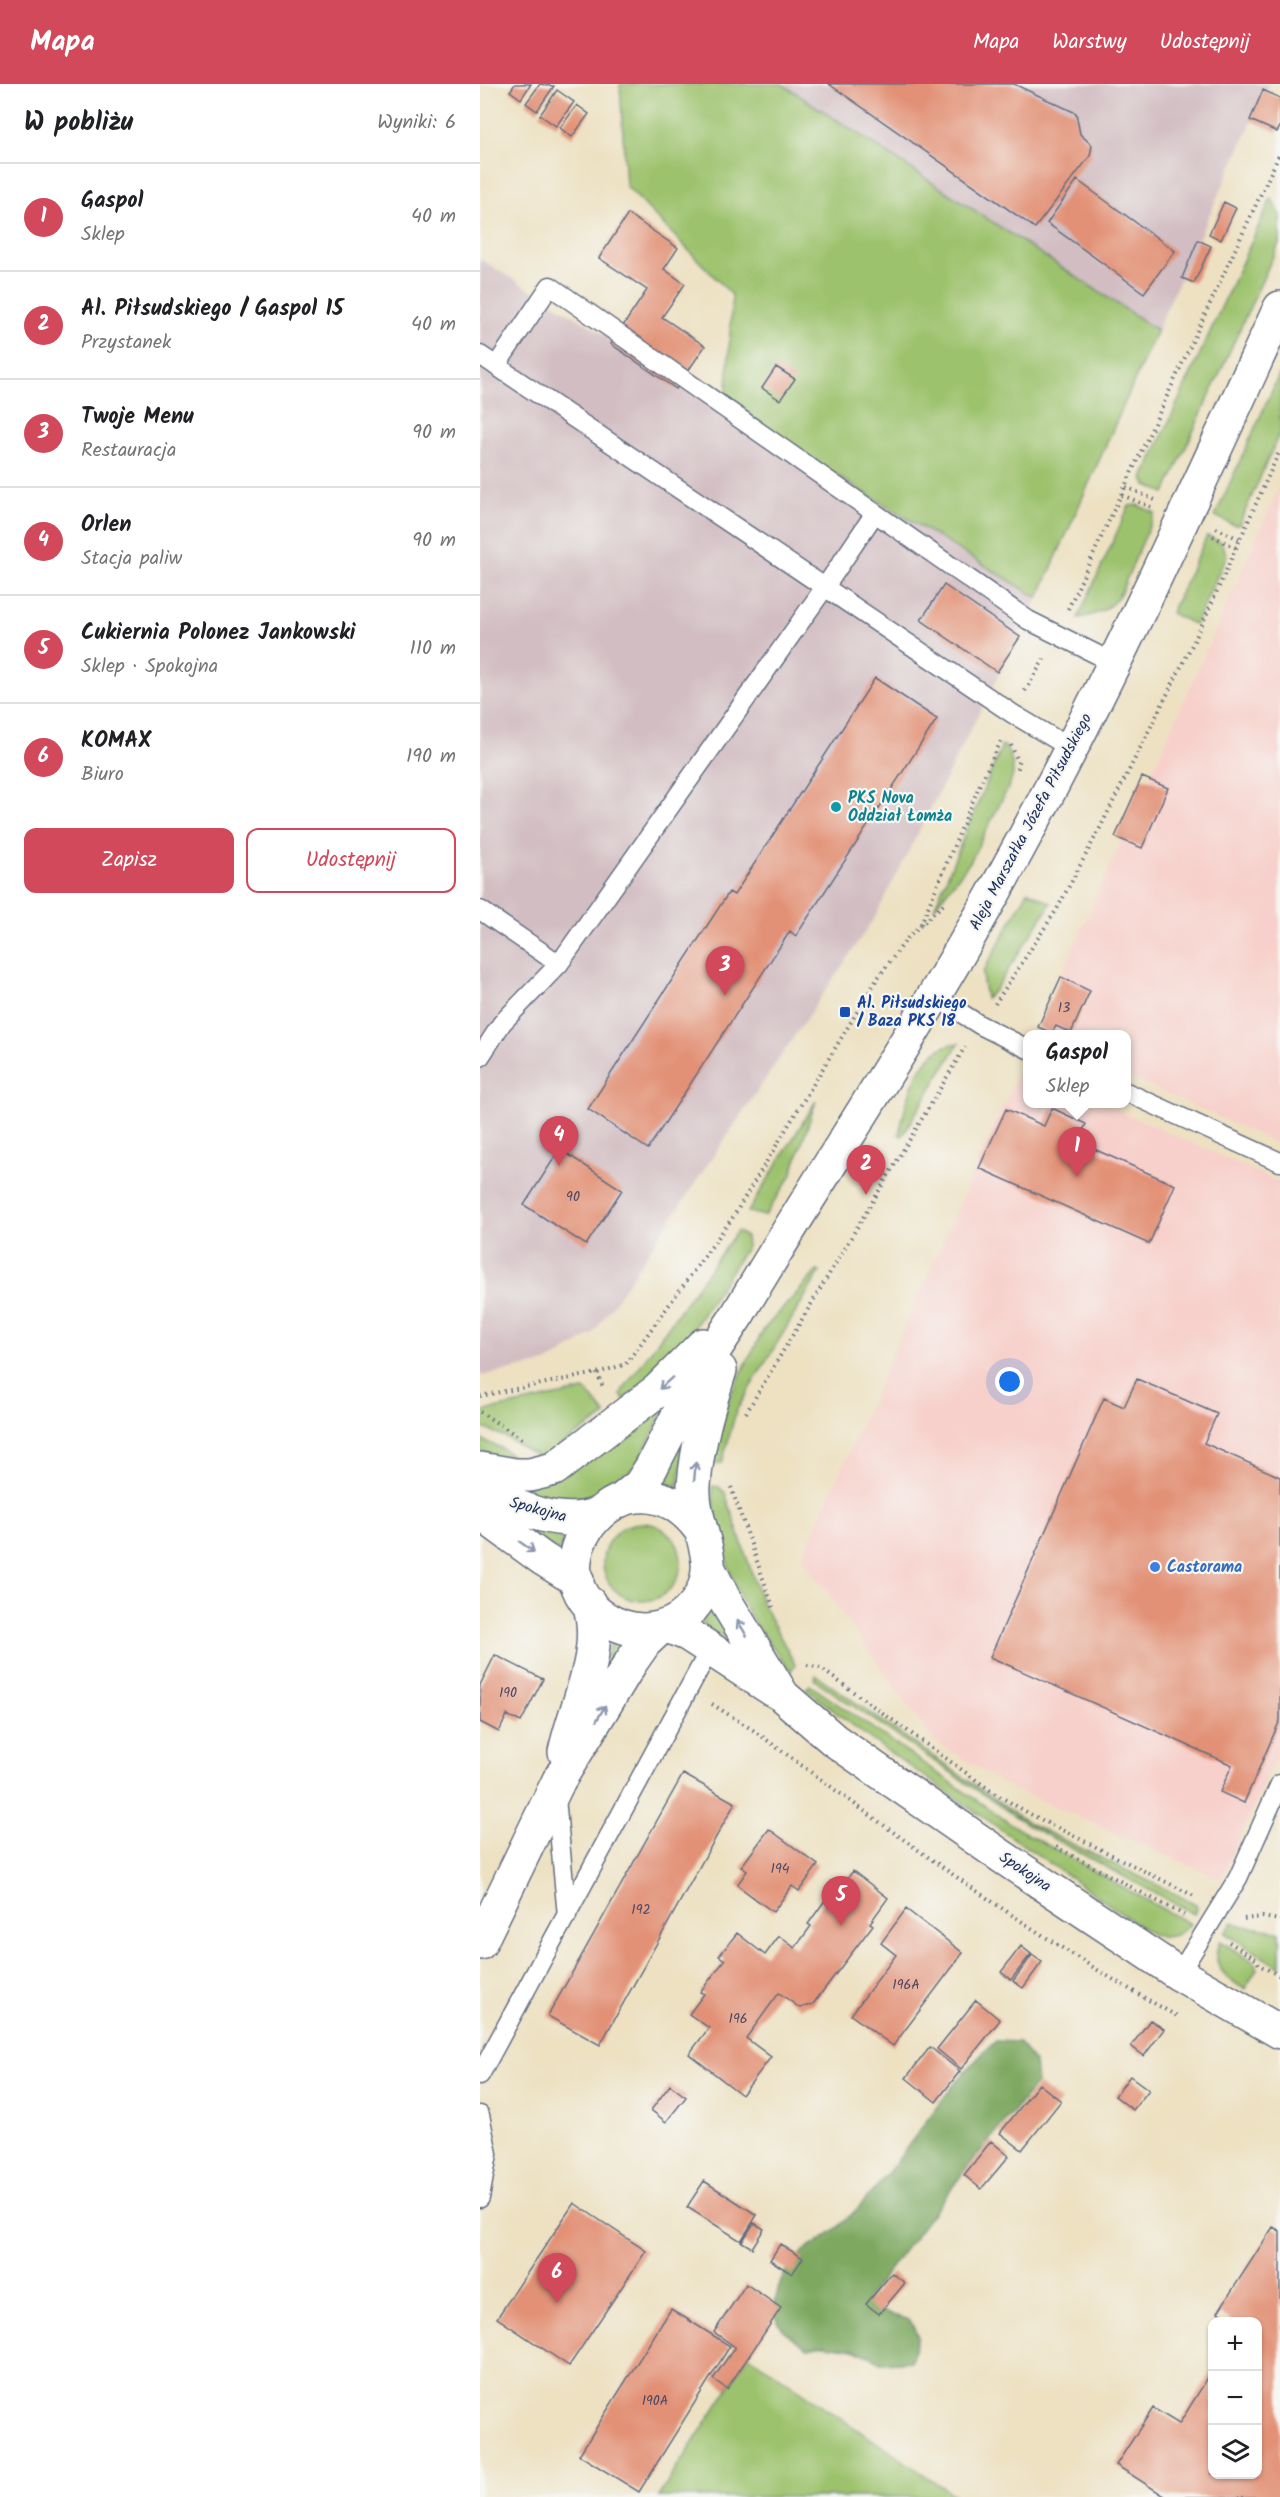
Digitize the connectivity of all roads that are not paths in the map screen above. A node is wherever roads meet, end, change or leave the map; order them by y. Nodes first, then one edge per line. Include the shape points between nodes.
1 (1280, 308) edge
2 (480, 355) edge
3 (496, 366) junction
4 (875, 513) junction
5 (825, 587) junction
6 (1114, 663) junction
7 (1072, 749) junction
8 (480, 910) edge
9 (559, 964) junction
10 (934, 996) junction
11 (1023, 1046) edge
12 (480, 1057) edge
13 (1131, 1094) edge
14 (1280, 1162) edge
15 (738, 1314) junction
16 (480, 1469) edge
17 (480, 1490) edge
18 (610, 1507) junction
19 (480, 1513) edge
20 (700, 1529) junction
21 (709, 1569) junction
22 (583, 1592) junction
23 (660, 1628) junction
24 (710, 1649) junction
25 (783, 1696) junction
26 (557, 1784) junction
27 (1280, 1784) edge
28 (567, 1916) junction
29 (480, 1942) edge
30 (1179, 1974) junction
31 (1280, 2032) edge
32 (480, 2075) edge
33 (480, 2115) edge
34 (480, 2198) edge

1 - 6 street, Aleja Marszałka Józefa Piłsudskiego
2 - 3 lane
3 - 4 lane via 550,286
3 - 5 lane
4 - 5 lane
4 - 6 lane via 1028,620
5 - 7 lane via 1013,714
5 - 9 lane
6 - 7 street, Aleja Marszałka Józefa Piłsudskiego
7 - 10 street, Aleja Marszałka Józefa Piłsudskiego
8 - 9 lane
9 - 12 lane via 502,1023
10 - 11 lane
10 - 15 street, Aleja Marszałka Józefa Piłsudskiego
13 - 14 lane
15 -> 16 street via 658,1390 554,1469 530,1475
15 - 18 street, Aleja Marszałka Józefa Piłsudskiego via 703,1367 640,1485
20 -> 15 street, Aleja Marszałka Józefa Piłsudskiego via 694,1488 697,1454
17 - 18 street, Spokojna via 543,1515 577,1519
18 - 20 street, Aleja Marszałka Józefa Piłsudskiego via 649,1497 667,1501 686,1512
18 - 22 street, Aleja Marszałka Józefa Piłsudskiego via 585,1530 577,1547
19 -> 22 street, Spokojna
20 - 21 street, Aleja Marszałka Józefa Piłsudskiego via 709,1553
21 - 23 street, Aleja Marszałka Józefa Piłsudskiego via 706,1586 693,1606 684,1616
25 -> 21 street, Spokojna
22 - 23 street, Aleja Marszałka Józefa Piłsudskiego via 600,1615 626,1629
22 - 26 street, Aleja Marszałka Józefa Piłsudskiego via 594,1618 592,1653
23 - 24 street, Spokojna via 682,1631
26 -> 23 street, Aleja Marszałka Józefa Piłsudskiego via 631,1662
24 - 25 street, Spokojna
24 - 28 lane
25 - 30 street, Spokojna via 834,1740
26 - 28 lane
26 - 29 street, Aleja Marszałka Józefa Piłsudskiego
27 - 30 lane via 1238,1878
28 - 32 lane
30 - 31 street, Spokojna
33 - 34 lane via 488,2154

